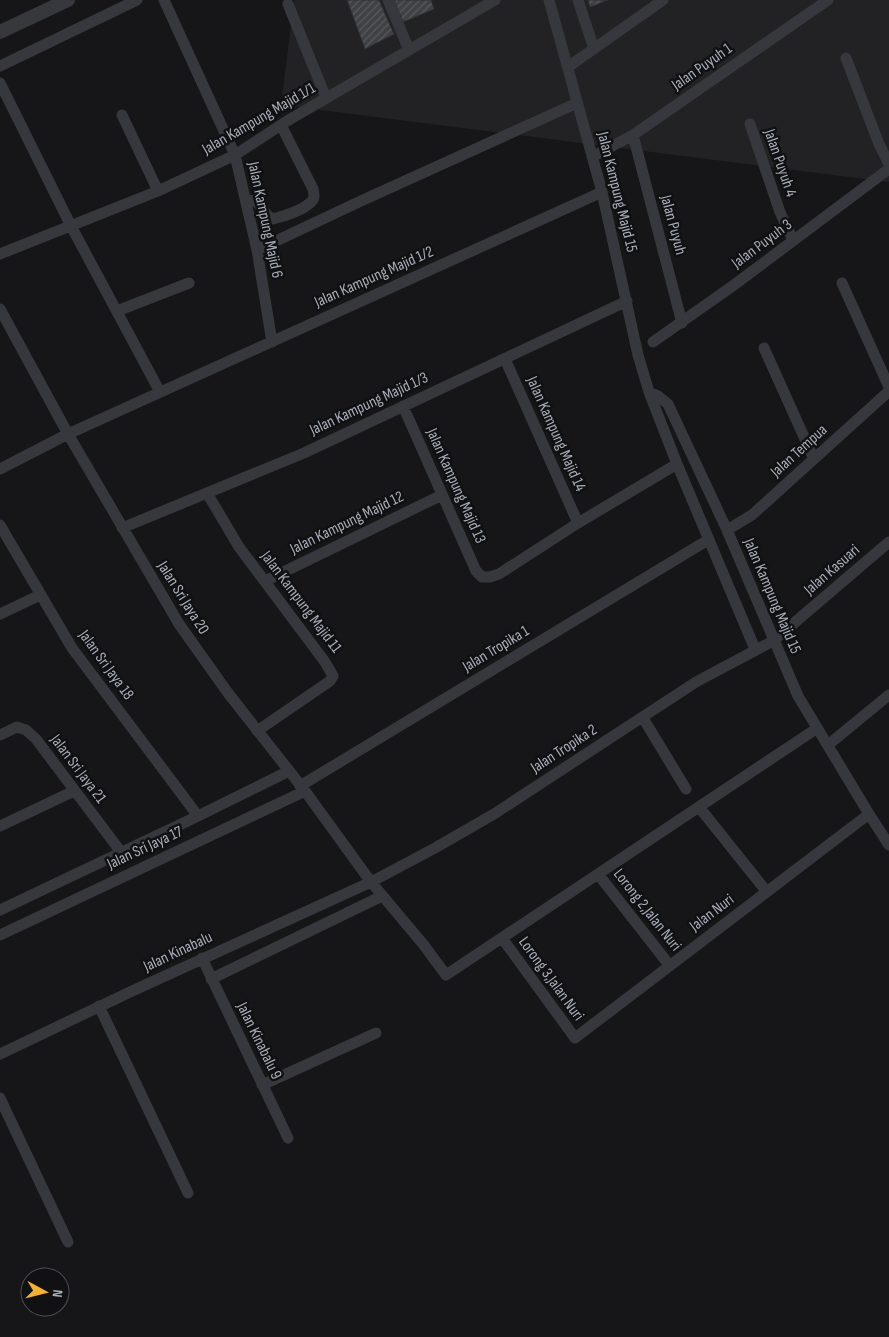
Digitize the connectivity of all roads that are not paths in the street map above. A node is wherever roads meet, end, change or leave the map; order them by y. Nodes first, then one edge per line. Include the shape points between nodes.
1 (68, 0) edge
2 (137, 0) edge
3 (164, 0) edge
4 (388, 0) edge
5 (549, 0) edge
6 (578, 0) edge
7 (663, 0) edge
8 (828, 0) edge
9 (488, 1) edge
10 (288, 4) dead end
11 (0, 32) edge
12 (594, 49) junction
13 (409, 50) junction
14 (846, 58) dead end
15 (0, 66) edge
16 (568, 67) junction
17 (0, 83) edge
18 (326, 98) junction
19 (577, 104) junction
20 (122, 115) dead end
21 (750, 124) dead end
22 (280, 125) junction
23 (633, 135) junction
24 (234, 155) junction
25 (592, 157) junction
26 (889, 164) edge
27 (889, 169) edge
28 (158, 191) junction
29 (602, 192) junction
30 (246, 200) junction
31 (71, 226) junction
32 (793, 240) junction
33 (257, 250) junction
34 (0, 254) edge
35 (189, 283) dead end
36 (842, 283) dead end
37 (627, 301) junction
38 (0, 309) edge
39 (117, 312) junction
40 (682, 322) junction
41 (272, 342) junction
42 (653, 342) dead end
43 (764, 348) dead end
44 (505, 359) junction
45 (889, 389) edge
46 (160, 392) junction
47 (649, 392) junction
48 (403, 406) junction
49 (68, 434) junction
50 (814, 459) junction
51 (677, 464) junction
52 (0, 469) edge
53 (207, 493) junction
54 (442, 495) junction
55 (578, 523) junction
56 (0, 525) edge
57 (122, 528) junction
58 (727, 530) junction
59 (708, 540) junction
60 (889, 542) edge
61 (265, 581) junction
62 (40, 595) junction
63 (0, 614) edge
64 (773, 641) junction
65 (755, 649) junction
66 (889, 694) edge
67 (643, 718) junction
68 (816, 729) junction
69 (257, 731) junction
70 (0, 735) edge
71 (828, 745) junction
72 (289, 771) junction
73 (303, 788) junction
74 (686, 789) dead end
75 (74, 791) junction
76 (699, 807) junction
77 (869, 814) junction
78 (198, 816) junction
79 (0, 826) edge
80 (889, 845) edge
81 (121, 852) junction
82 (598, 874) junction
83 (371, 882) junction
84 (767, 892) junction
85 (382, 896) junction
86 (0, 910) edge
87 (0, 935) edge
88 (502, 938) junction
89 (202, 958) junction
90 (670, 966) junction
91 (211, 979) junction
92 (99, 1006) junction
93 (376, 1034) dead end
94 (575, 1038) joint
95 (0, 1054) edge
96 (262, 1085) junction
97 (0, 1098) edge
98 (288, 1138) dead end
99 (188, 1193) dead end
100 (68, 1242) dead end

1 - 11 street
2 - 15 street
3 - 24 street, Jalan Kampung Majid 6
4 - 13 street
5 - 16 street, Jalan Kampung Majid 15
6 - 12 street
7 - 12 street
8 - 23 street, Jalan Puyuh 1
9 - 13 street, Jalan Kampung Majid 1/1
10 - 18 street
12 - 16 street
13 - 18 street, Jalan Kampung Majid 1/1
14 - 26 street
16 - 19 street, Jalan Kampung Majid 15
17 - 31 street
18 - 22 street, Jalan Kampung Majid 1/1
19 - 25 street, Jalan Kampung Majid 15
19 - 33 street
20 - 28 street
21 - 32 street, Jalan Puyuh 4
22 - 24 street, Jalan Kampung Majid 1/1
22 - 30 street via 314,189 314,196 311,202 299,209 273,219 256,201
23 - 25 street, Jalan Puyuh 1
23 - 40 street, Jalan Puyuh
24 - 28 street, Jalan Kampung Majid 1/1
24 - 30 street, Jalan Kampung Majid 6
25 - 29 street, Jalan Kampung Majid 15
27 - 32 street, Jalan Puyuh 3
28 - 31 street, Jalan Kampung Majid 1/1
29 - 37 street, Jalan Kampung Majid 15
29 - 41 street, Jalan Kampung Majid 1/2
30 - 33 street, Jalan Kampung Majid 6
31 - 34 street, Jalan Kampung Majid 1/1
31 - 39 street
32 - 40 street, Jalan Puyuh 3
33 - 41 street, Jalan Kampung Majid 6
35 - 39 street
36 - 45 street
37 - 44 street, Jalan Kampung Majid 1/3
37 - 47 street, Jalan Kampung Majid 15
38 - 49 street, Jalan Sri Jaya 20
39 - 46 street
40 - 42 street, Jalan Puyuh 3
41 - 46 street, Jalan Kampung Majid 1/2
43 - 50 street
44 - 48 street, Jalan Kampung Majid 1/3
44 - 55 street, Jalan Kampung Majid 14
45 - 50 street, Jalan Tempua
46 - 49 street, Jalan Kampung Majid 1/2
47 - 51 street, Jalan Kampung Majid 15
47 - 58 street, Jalan Kampung Majid 15 via 668,404
48 - 53 street, Jalan Kampung Majid 1/3 via 304,453
48 - 54 street, Jalan Kampung Majid 13
49 - 52 street, Jalan Kampung Majid 1/2
49 - 57 street, Jalan Sri Jaya 20
50 - 58 street, Jalan Tempua via 752,515
51 - 55 street
51 - 59 street, Jalan Kampung Majid 15
53 - 57 street, Jalan Kampung Majid 1/3
53 - 61 street, Jalan Kampung Majid 11 via 239,547
54 - 55 street, Jalan Kampung Majid 13 via 476,571 482,577 499,574
54 - 61 street, Jalan Kampung Majid 12
56 - 62 street, Jalan Sri Jaya 18
57 - 69 street, Jalan Sri Jaya 20 via 179,624
58 - 64 street, Jalan Kampung Majid 15
59 - 65 street, Jalan Kampung Majid 15
59 - 73 street, Jalan Tropika 1
60 - 64 street, Jalan Kasuari
61 - 69 street, Jalan Kampung Majid 11 via 334,676
62 - 63 street
62 - 78 street, Jalan Sri Jaya 18 via 72,648
64 - 65 street, Jalan Tropika 2
64 - 68 street, Jalan Kampung Majid 15
65 - 67 street, Jalan Tropika 2 via 696,682
66 - 71 street
67 - 74 street
67 - 83 street, Jalan Tropika 2 via 494,814
68 - 71 street, Jalan Kampung Majid 15
68 - 76 street
69 - 72 street, Jalan Sri Jaya 20
70 - 75 street, Jalan Sri Jaya 21 via 17,727 26,730
71 - 77 street, Jalan Kampung Majid 15
72 - 73 street, Jalan Sri Jaya 20
72 - 78 street, Jalan Sri Jaya 17
73 - 83 street, Jalan Sri Jaya 20
73 - 87 street, Jalan Sri Jaya 17
75 - 79 street
75 - 81 street, Jalan Sri Jaya 21
76 - 82 street
76 - 84 street
77 - 80 street, Jalan Kampung Majid 15
77 - 84 street, Jalan Nuri
78 - 81 street, Jalan Sri Jaya 17
81 - 86 street, Jalan Sri Jaya 17
82 - 88 street
82 - 90 street, Lorong 2,Jalan Nuri
83 - 85 street, Jalan Sri Jaya 20
83 - 89 street, Jalan Kinabalu
84 - 90 street, Jalan Nuri
85 - 88 street, Jalan Sri Jaya 20 via 446,975
85 - 91 street
88 - 94 street, Lorong 3,Jalan Nuri
89 - 91 street, Jalan Kinabalu 9
89 - 92 street, Jalan Kinabalu
90 - 94 street, Jalan Nuri
91 - 96 street, Jalan Kinabalu 9
92 - 95 street, Jalan Kinabalu
92 - 99 street
93 - 96 street
96 - 98 street, Jalan Kinabalu 9
97 - 100 street

